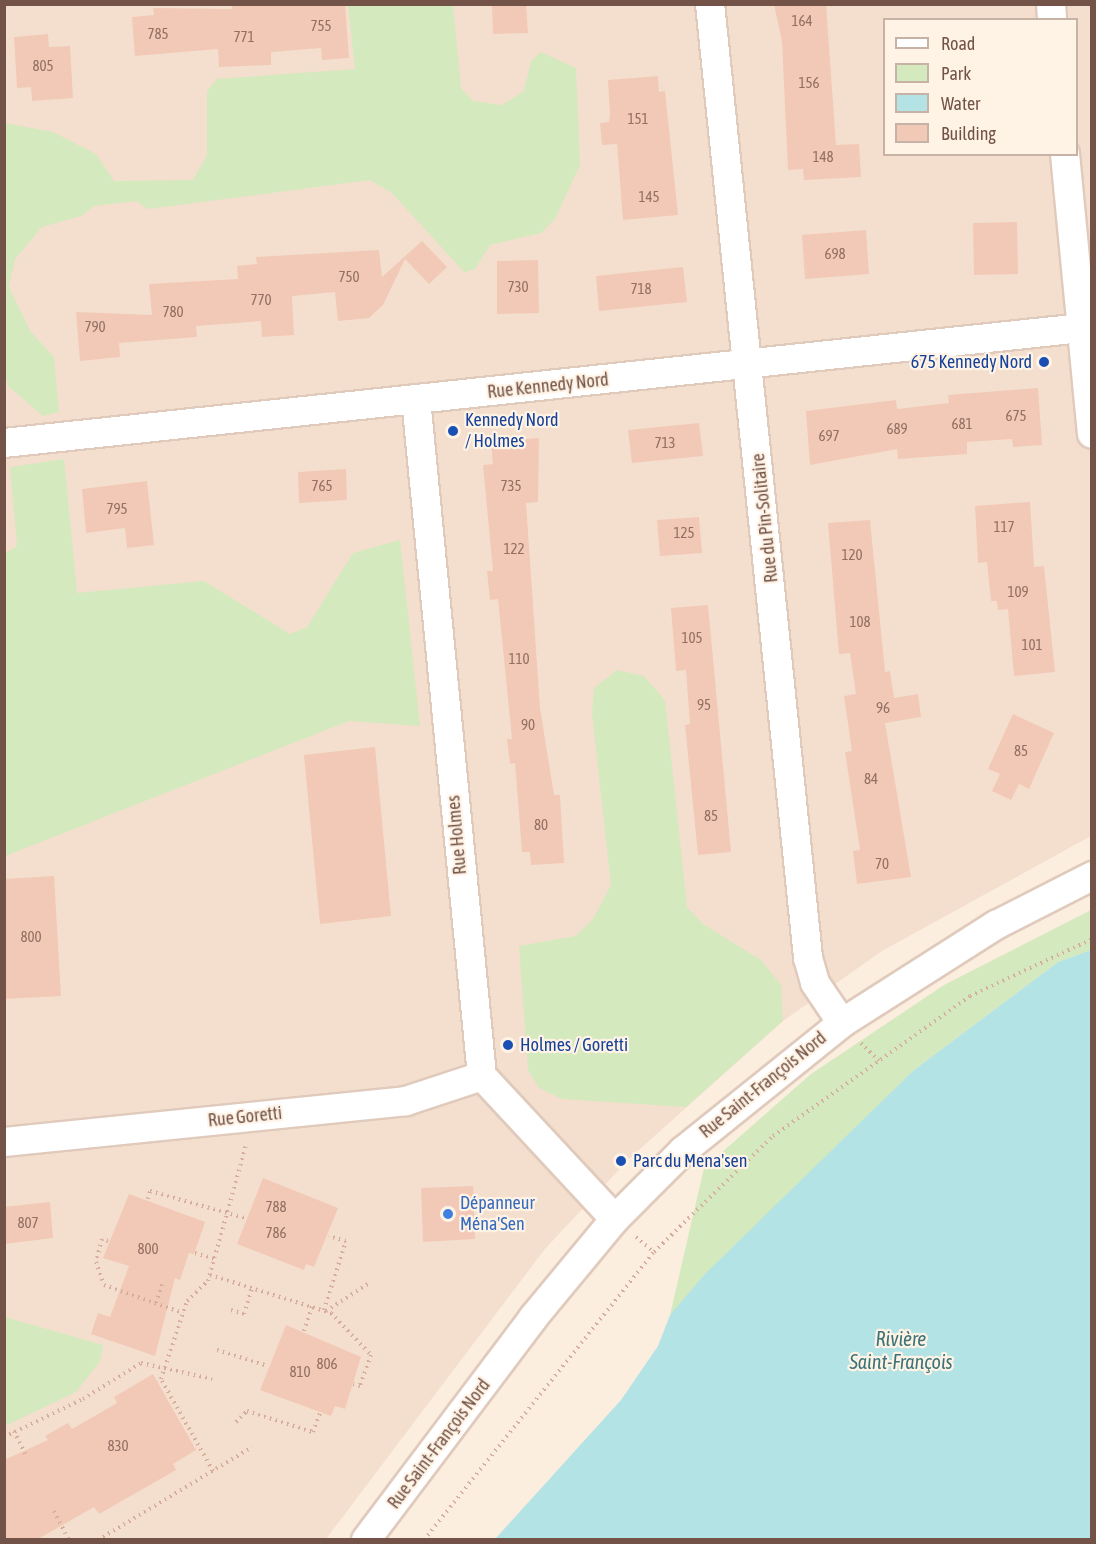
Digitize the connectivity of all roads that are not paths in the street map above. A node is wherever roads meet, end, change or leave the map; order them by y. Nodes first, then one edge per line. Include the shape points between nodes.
1 (710, 4) edge
2 (1065, 156) edge
3 (1086, 328) edge
4 (750, 364) junction
5 (416, 399) junction
6 (1092, 434) edge
7 (4, 443) edge
8 (1092, 876) edge
9 (842, 1023) junction
10 (482, 1076) junction
11 (4, 1142) edge
12 (615, 1219) junction
13 (366, 1539) edge

1 - 4 street, Rue du Pin-Solitaire
2 - 3 street
3 - 4 street, Rue Kennedy Nord
3 - 6 street
4 - 5 street, Rue Kennedy Nord
4 - 9 street, Rue du Pin-Solitaire via 808,958 815,983
5 - 7 street, Rue Kennedy Nord
5 - 10 street, Rue Holmes
8 - 9 street, Rue Saint-François Nord via 996,925
9 - 12 street, Rue Saint-François Nord via 729,1109
10 - 11 street, Rue Goretti via 406,1101
10 - 12 street
12 - 13 street, Rue Saint-François Nord

